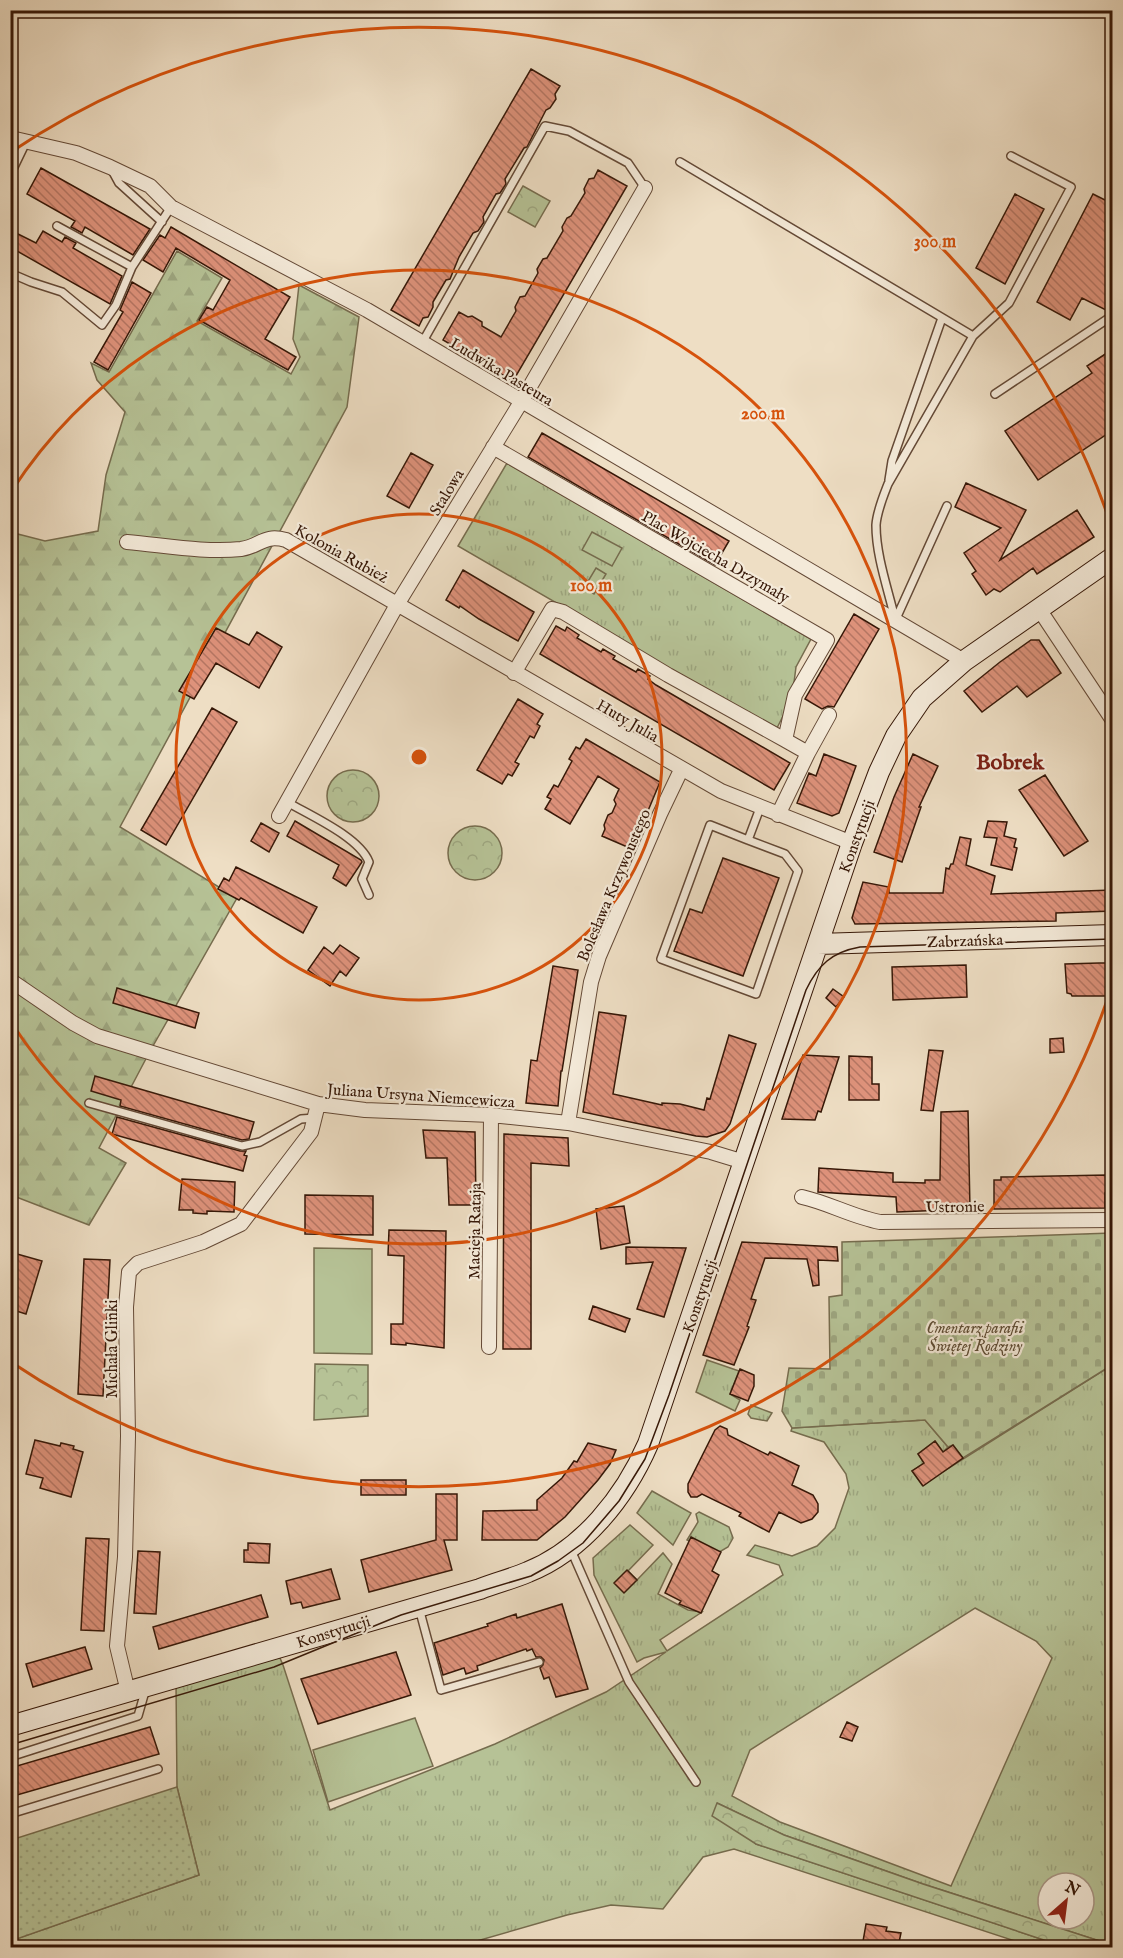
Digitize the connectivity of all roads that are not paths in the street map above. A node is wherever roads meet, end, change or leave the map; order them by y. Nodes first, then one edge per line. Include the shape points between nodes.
1 (11, 138) edge
2 (26, 142) junction
3 (1011, 156) dead end
4 (681, 162) dead end
5 (110, 167) junction
6 (645, 188) joint
7 (10, 191) edge
8 (171, 207) junction
9 (162, 222) junction
10 (57, 226) dead end
11 (132, 267) junction
12 (10, 273) edge
13 (1113, 316) edge
14 (942, 318) junction
15 (973, 336) junction
16 (422, 343) junction
17 (995, 394) dead end
18 (521, 402) junction
19 (493, 447) junction
20 (888, 484) junction
21 (947, 506) dead end
22 (127, 542) dead end
23 (1113, 558) edge
24 (398, 603) junction
25 (1039, 609) junction
26 (895, 621) junction
27 (964, 661) junction
28 (514, 673) junction
29 (829, 715) dead end
30 (1113, 719) edge
31 (785, 740) junction
32 (808, 753) junction
33 (681, 770) junction
34 (287, 802) junction
35 (760, 808) junction
36 (778, 814) junction
37 (279, 816) dead end
38 (748, 840) junction
39 (852, 843) junction
40 (369, 895) dead end
41 (1113, 935) edge
42 (818, 944) junction
43 (10, 980) edge
44 (89, 1103) dead end
45 (318, 1104) junction
46 (491, 1115) junction
47 (315, 1118) junction
48 (568, 1123) junction
49 (744, 1162) junction
50 (802, 1197) dead end
51 (1113, 1220) edge
52 (489, 1347) dead end
53 (570, 1548) junction
54 (418, 1606) junction
55 (539, 1662) dead end
56 (137, 1689) junction
57 (10, 1726) edge
58 (10, 1757) edge
59 (158, 1769) dead end
60 (696, 1782) dead end
61 (10, 1814) edge

1 - 2 street, Ludwika Pasteura
2 - 5 street, Ludwika Pasteura via 76,153
2 - 7 lane via 13,169
3 - 15 lane via 1071,187 1009,303
4 - 14 lane
5 - 8 street, Ludwika Pasteura via 150,186
5 - 9 lane via 119,183
6 - 16 lane via 628,163 569,132 545,126
6 - 18 street, Stalowa
8 - 9 lane
8 - 16 street, Ludwika Pasteura
9 - 11 lane
10 - 11 lane
11 - 12 lane via 116,305 102,325 62,292
13 - 17 lane
14 - 15 lane
14 - 20 lane via 892,461
15 - 20 lane
16 - 18 street, Ludwika Pasteura
18 - 19 street, Stalowa
18 - 26 street, Ludwika Pasteura
19 - 24 street, Stalowa
19 - 31 street, Plac Wojciecha Drzymały via 827,639 795,695
20 - 26 lane via 876,525
21 - 26 lane
22 - 24 street, Kolonia Rubież via 243,549 274,537
23 - 25 street, Konstytucji
24 - 28 street, Huty Julia
24 - 34 street, Stalowa
25 - 27 street, Konstytucji
25 - 30 street
26 - 27 street, Ludwika Pasteura
27 - 39 street, Konstytucji via 922,698 896,736
28 - 31 street via 552,609
28 - 33 street, Huty Julia
29 - 32 street
31 - 32 street
32 - 36 street
33 - 35 street, Huty Julia
33 - 48 street, Bolesława Krzywoustego via 599,956 591,982
34 - 37 street, Stalowa
34 - 40 lane via 354,842 365,853 369,862 362,879
35 - 36 street, Huty Julia
35 - 38 lane
36 - 39 street, Huty Julia
38 - 38 lane via 785,854 798,871 756,994 661,959 710,825
39 - 42 street, Konstytucji
41 - 42 street, Zabrzańska
42 - 49 street, Konstytucji
43 - 45 street, Juliana Ursyna Niemcewicza via 97,1036
44 - 47 lane via 242,1146 260,1142 301,1119
45 - 46 street, Juliana Ursyna Niemcewicza via 365,1110
45 - 47 street, Michała Glinki
46 - 48 street, Juliana Ursyna Niemcewicza
46 - 52 street, Macieja Rataja
47 - 56 street, Michała Glinki via 311,1132 241,1224 203,1242 138,1263 129,1272 125,1557 117,1646
48 - 49 street, Juliana Ursyna Niemcewicza
49 - 53 street, Konstytucji via 642,1457 616,1498
50 - 51 street, Ustronie via 880,1222
53 - 54 street, Konstytucji via 529,1572
53 - 60 lane via 629,1682
54 - 55 lane via 441,1690
54 - 56 street, Konstytucji
56 - 57 street, Konstytucji
56 - 58 lane via 138,1716
59 - 61 lane

